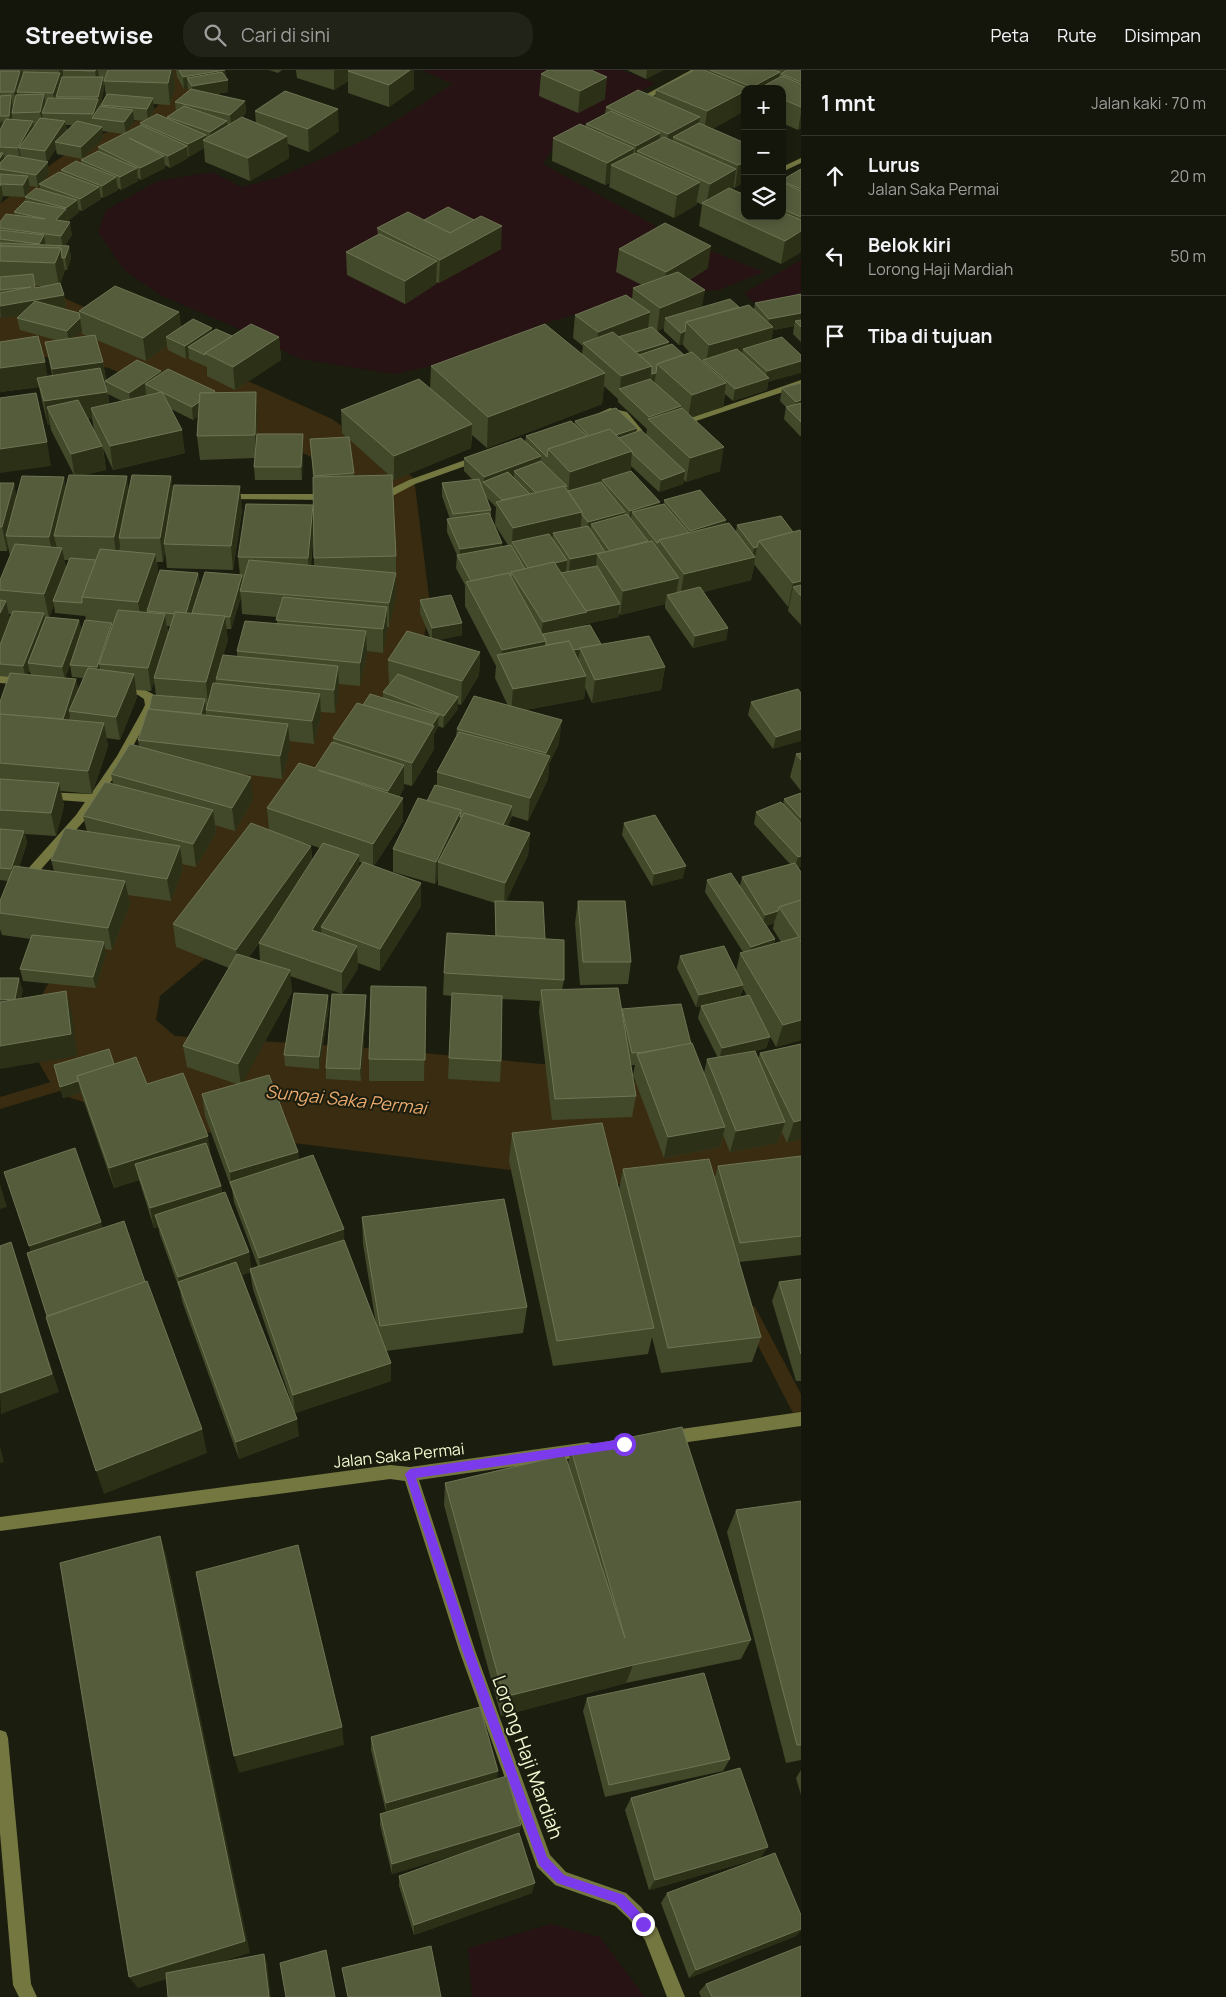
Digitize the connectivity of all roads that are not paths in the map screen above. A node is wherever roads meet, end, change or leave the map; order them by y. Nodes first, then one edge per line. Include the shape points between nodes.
1 (696, 70) edge
2 (627, 107) edge
3 (801, 160) edge
4 (786, 168) edge
5 (801, 383) edge
6 (590, 418) edge
7 (664, 429) edge
8 (646, 434) edge
9 (489, 454) edge
10 (218, 497) edge
11 (344, 498) edge
12 (363, 498) edge
13 (0, 679) edge
14 (40, 682) edge
15 (109, 688) edge
16 (37, 795) edge
17 (93, 798) junction
18 (0, 908) edge
19 (801, 1419) edge
20 (653, 1440) edge
21 (604, 1447) edge
22 (410, 1474) junction
23 (0, 1524) edge
24 (0, 1738) edge
25 (28, 1997) edge
26 (676, 1997) edge

1 - 2 street
3 - 4 street
5 - 7 street
6 - 8 street via 609,411 621,411 639,433
9 - 12 street via 412,482 382,498
10 - 11 street
13 - 14 street
15 - 17 street via 141,692 149,697 150,705 121,758
16 - 17 street
17 - 18 street via 80,818
19 - 20 street
21 - 22 street, Jalan Saka Permai
22 - 23 street, Jalan Saka Permai via 390,1472
22 - 26 street, Lorong Haji Mardiah via 467,1650 543,1861 560,1879 620,1899 635,1913 651,1934
24 - 25 street via 22,1985

